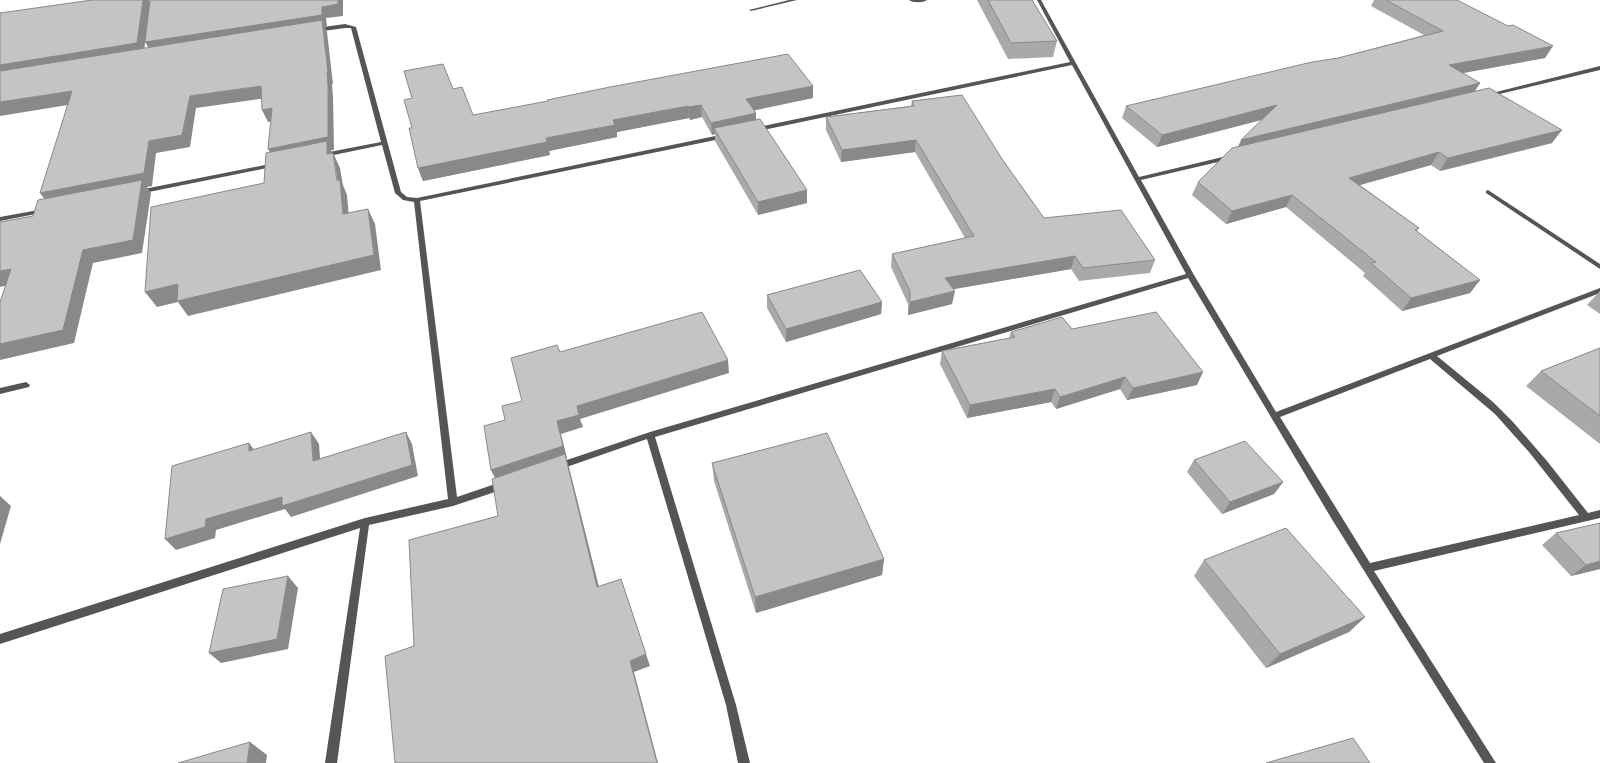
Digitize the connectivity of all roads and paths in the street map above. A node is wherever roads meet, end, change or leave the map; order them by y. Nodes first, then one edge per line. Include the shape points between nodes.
1 (795, 0) edge
2 (911, 0) edge
3 (925, 0) edge
4 (1039, 0) edge
5 (751, 10) dead end
6 (307, 32) edge
7 (1072, 63) junction
8 (1600, 68) edge
9 (1476, 98) edge
10 (745, 132) edge
11 (729, 135) edge
12 (384, 143) junction
13 (1237, 155) edge
14 (313, 157) edge
15 (282, 164) edge
16 (1137, 180) junction
17 (1488, 192) dead end
18 (133, 193) edge
19 (417, 200) junction
20 (55, 208) edge
21 (0, 219) edge
22 (1600, 267) edge
23 (1190, 275) junction
24 (1600, 290) edge
25 (1430, 356) junction
26 (26, 385) dead end
27 (0, 391) edge
28 (1274, 416) junction
29 (650, 435) junction
30 (552, 469) edge
31 (514, 482) edge
32 (454, 502) junction
33 (1600, 514) edge
34 (1586, 517) junction
35 (365, 522) junction
36 (1368, 568) junction
37 (0, 639) edge
38 (330, 763) edge
39 (744, 763) edge
40 (1490, 763) edge

1 - 5 street
2 - 3 street
4 - 7 street
6 - 12 street via 353,27
7 - 10 street
7 - 16 street
8 - 9 street
11 - 19 street
12 - 14 street
12 - 19 street via 398,194 404,199
13 - 16 street
15 - 18 street
16 - 23 street
17 - 22 street
19 - 32 street
20 - 21 street
23 - 28 street
23 - 29 street
24 - 25 street
25 - 28 street
25 - 34 street via 1499,414 1533,451
26 - 27 street
28 - 36 street
29 - 30 street
29 - 39 street via 731,705
31 - 32 street
32 - 35 street
33 - 34 street
34 - 36 street
35 - 37 street
35 - 38 street
36 - 40 street

